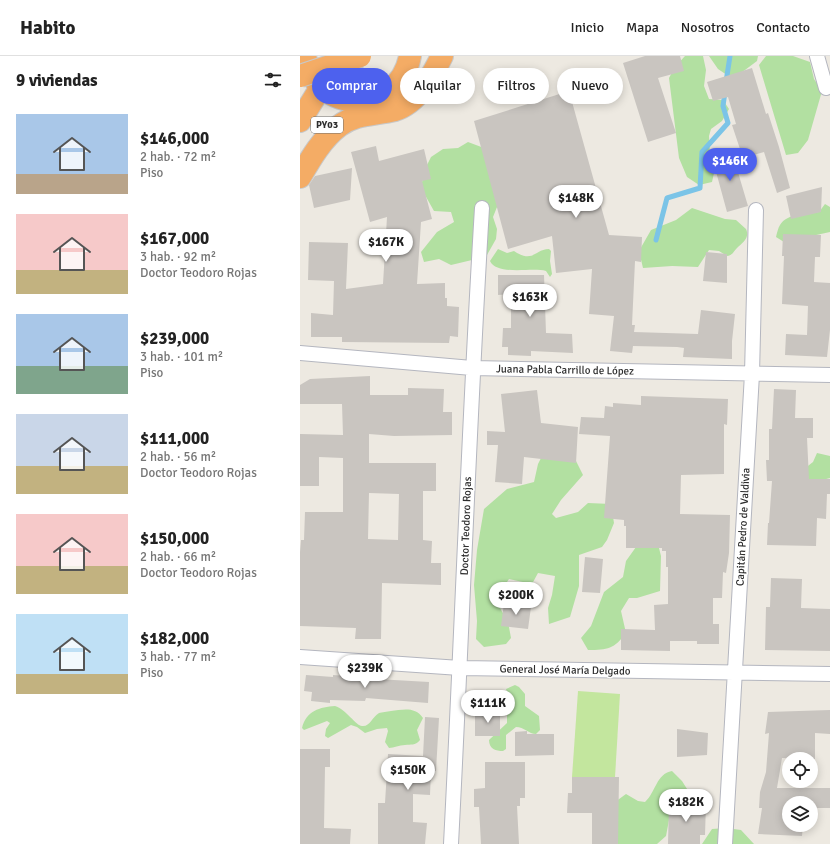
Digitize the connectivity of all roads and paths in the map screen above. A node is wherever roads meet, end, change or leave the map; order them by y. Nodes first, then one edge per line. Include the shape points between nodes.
1 (306, 56) edge
2 (360, 56) edge
3 (442, 56) edge
4 (817, 56) edge
5 (413, 59) edge
6 (310, 83) edge
7 (826, 88) dead end
8 (392, 89) edge
9 (358, 104) edge
10 (300, 120) edge
11 (300, 167) edge
12 (300, 176) edge
13 (482, 208) dead end
14 (756, 210) dead end
15 (300, 353) edge
16 (472, 368) junction
17 (752, 374) junction
18 (830, 375) edge
19 (300, 657) edge
20 (460, 668) junction
21 (735, 672) junction
22 (830, 674) edge
23 (451, 844) edge
24 (725, 844) edge

1 - 6 highway, PY03 via 312,75
2 - 6 highway, bridge
3 - 12 highway via 426,84 411,101 396,109 357,116 340,125 317,149
4 - 7 street
5 - 8 highway, PY03
6 - 10 highway, PY03
9 - 11 highway, PY03 via 328,123 311,143
13 - 16 street, Doctor Teodoro Rojas
14 - 17 street, Capitán Pedro de Valdivia
15 - 16 street, Juana Pabla Carrillo de López
16 - 17 street, Juana Pabla Carrillo de López
16 - 20 street, Doctor Teodoro Rojas
17 - 18 street, Juana Pabla Carrillo de López
17 - 21 street, Capitán Pedro de Valdivia
19 - 20 street, General José María Delgado
20 - 21 street, General José María Delgado
20 - 23 street, Doctor Teodoro Rojas
21 - 22 street, General José María Delgado
21 - 24 street, Capitán Pedro de Valdivia

